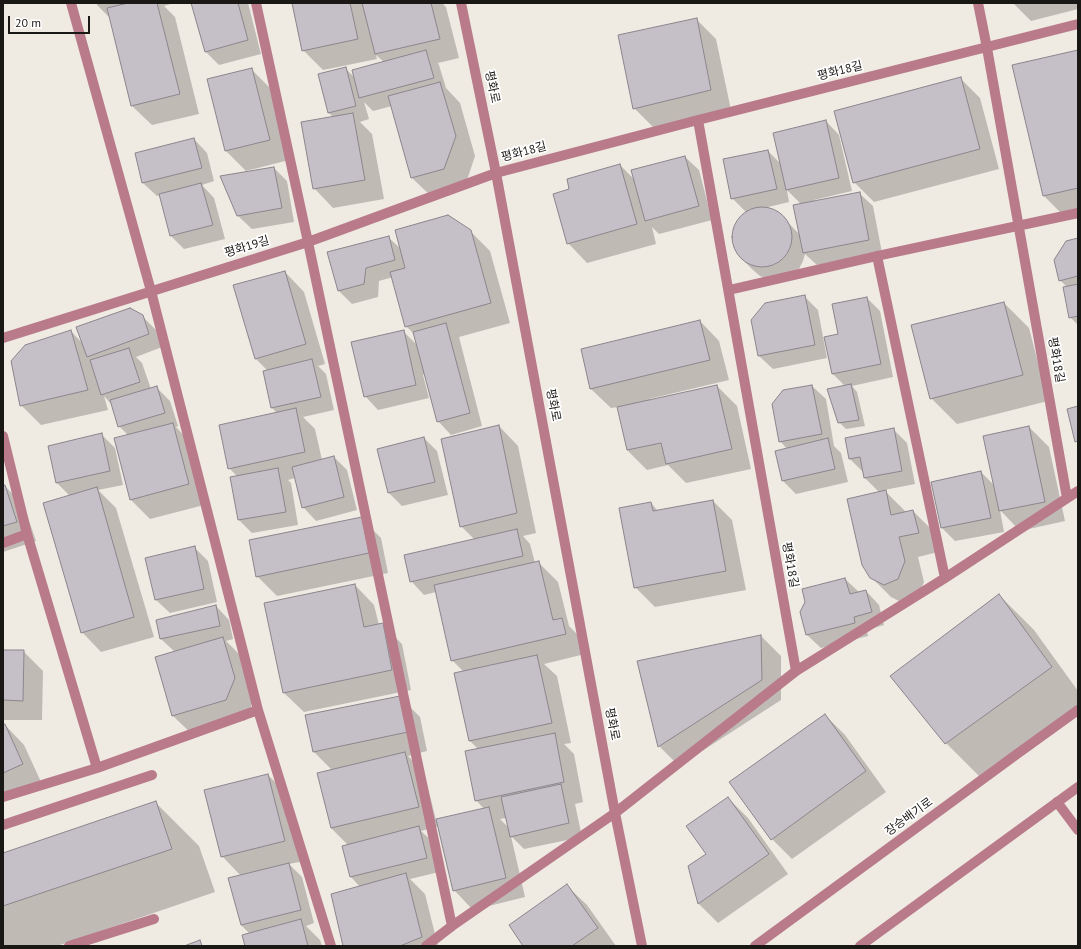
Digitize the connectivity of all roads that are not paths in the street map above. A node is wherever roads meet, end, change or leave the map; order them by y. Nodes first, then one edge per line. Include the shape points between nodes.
1 (72, 3) edge
2 (256, 3) edge
3 (461, 3) edge
4 (978, 3) edge
5 (1078, 24) edge
6 (987, 48) junction
7 (698, 120) junction
8 (496, 173) junction
9 (1078, 213) edge
10 (1019, 226) junction
11 (308, 242) junction
12 (877, 256) junction
13 (729, 290) junction
14 (151, 291) junction
15 (3, 338) edge
16 (3, 436) edge
17 (1078, 491) edge
18 (1068, 498) junction
19 (28, 534) junction
20 (3, 543) edge
21 (945, 578) junction
22 (796, 671) junction
23 (258, 710) junction
24 (1078, 710) edge
25 (97, 768) junction
26 (152, 775) dead end
27 (1078, 787) edge
28 (3, 797) edge
29 (1057, 802) junction
30 (615, 813) junction
31 (3, 825) edge
32 (1078, 830) edge
33 (154, 919) dead end
34 (452, 926) junction
35 (69, 946) edge
36 (331, 946) edge
37 (426, 946) edge
38 (642, 946) edge
39 (755, 946) edge
40 (860, 946) edge

1 - 14 street
2 - 11 street
3 - 8 street, 평화로
4 - 6 street, 평화18길
5 - 6 street, 평화18길
6 - 7 street, 평화18길
6 - 10 street, 평화18길
7 - 8 street, 평화18길
7 - 13 street, 평화18길
8 - 11 street, 평화19길
8 - 30 street, 평화로
9 - 10 street
10 - 12 street
10 - 18 street, 평화18길
11 - 14 street, 평화19길
11 - 34 street
12 - 13 street
12 - 21 street
13 - 22 street, 평화18길
14 - 15 street, 평화19길
14 - 23 street
16 - 19 street
17 - 18 street
18 - 21 street
19 - 20 street
19 - 25 street
21 - 22 street
22 - 30 street
23 - 25 street
23 - 36 street
24 - 39 street, 장승배기로
25 - 28 street
26 - 31 street
27 - 29 street
29 - 32 street
29 - 40 street
30 - 34 street
30 - 38 street, 평화로
33 - 35 street
34 - 37 street

